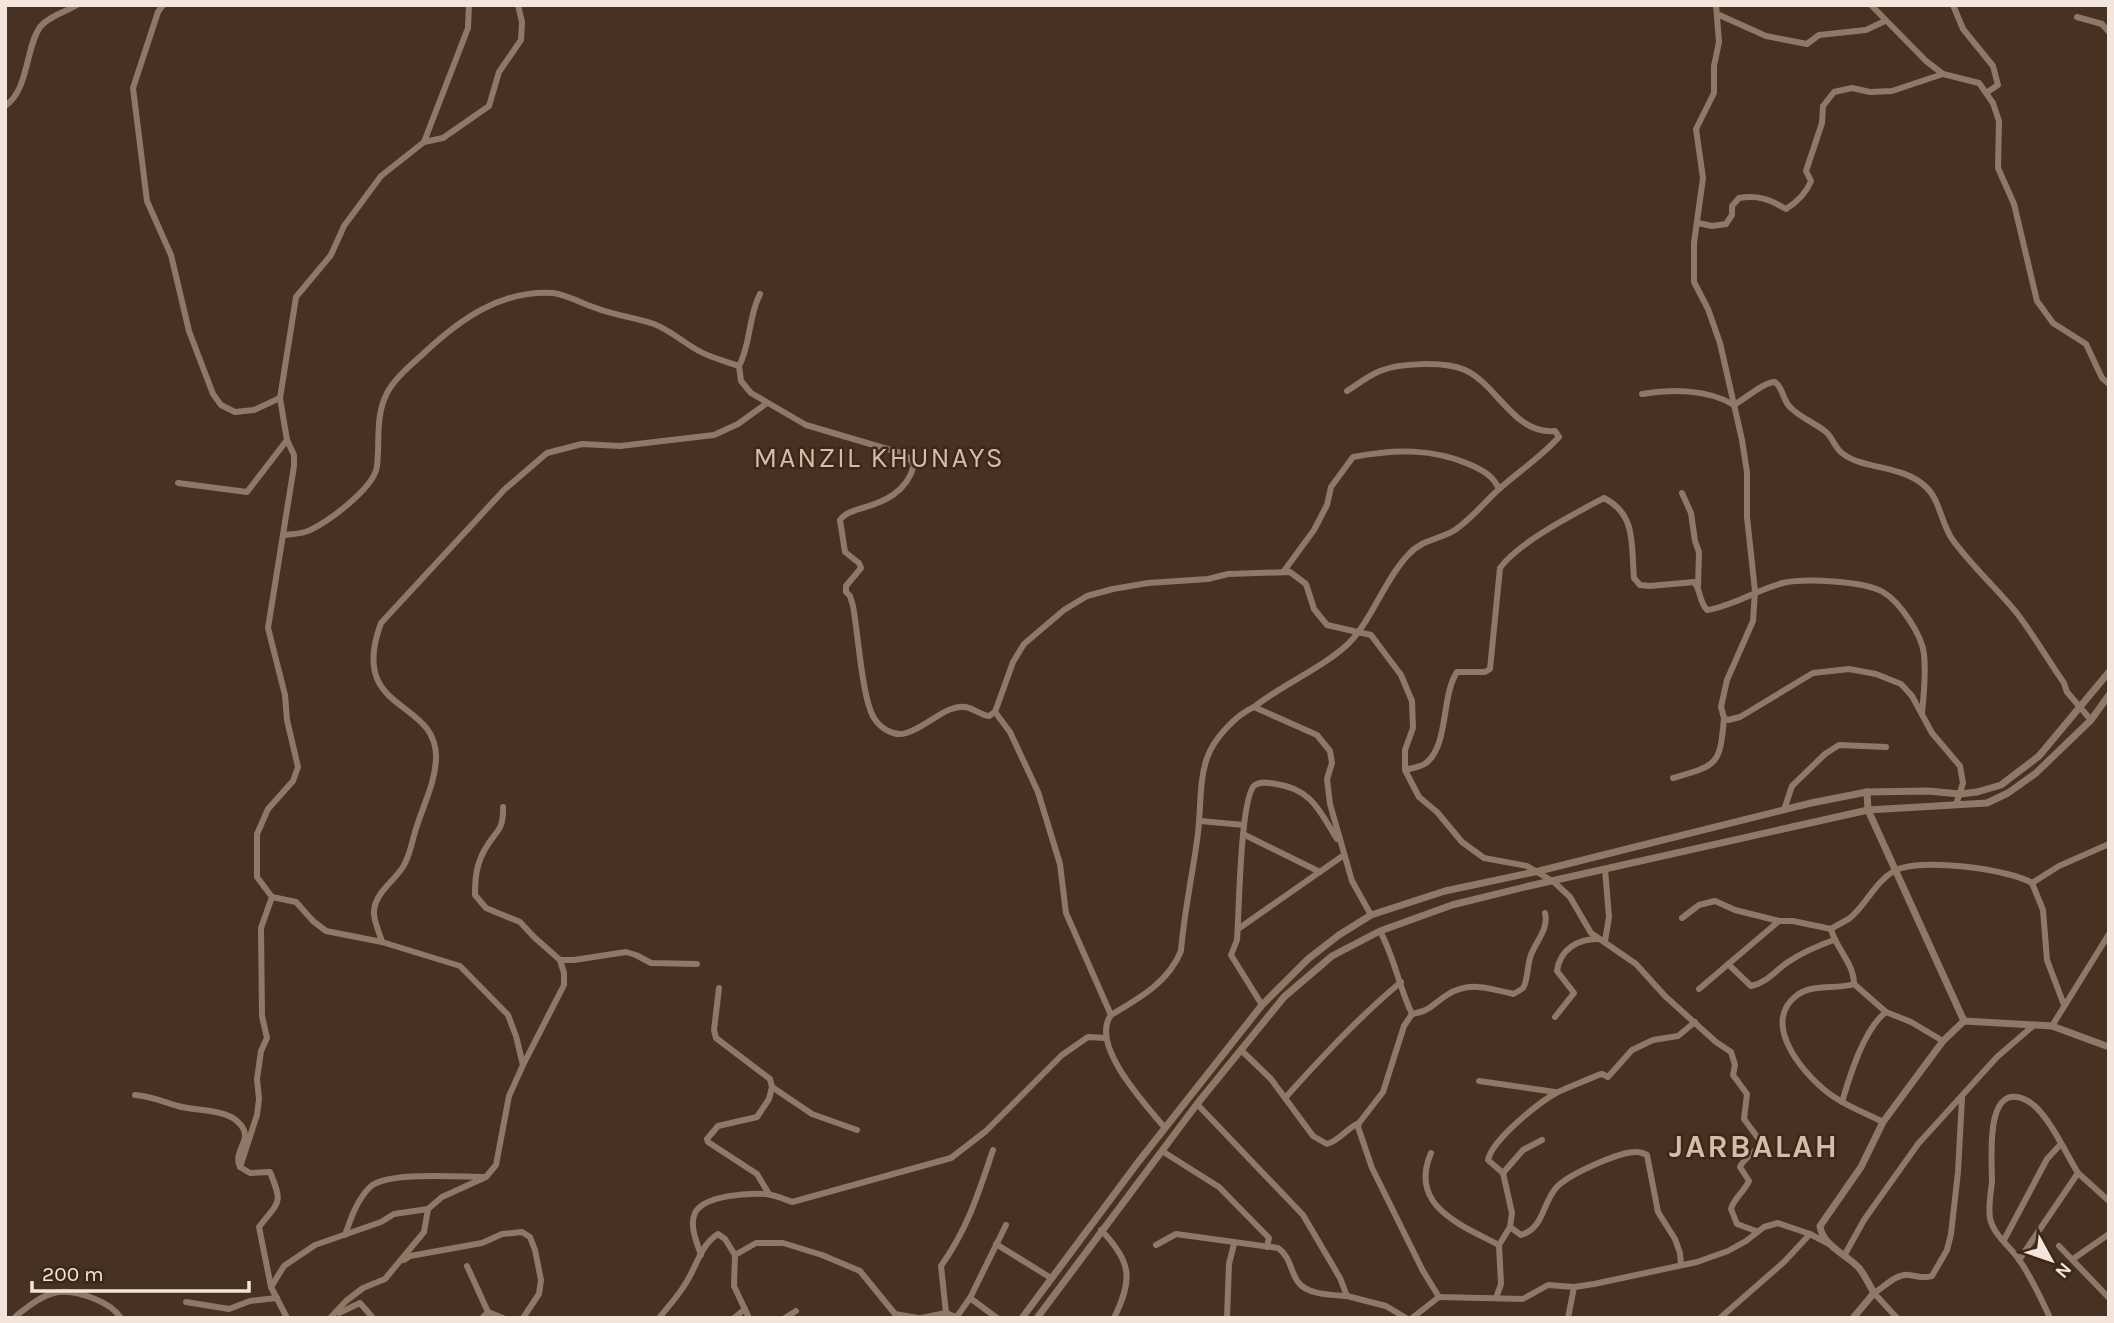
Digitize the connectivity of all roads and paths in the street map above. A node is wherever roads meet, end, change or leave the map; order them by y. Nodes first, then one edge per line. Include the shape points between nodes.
1 (77, 5) edge
2 (163, 5) edge
3 (469, 5) edge
4 (519, 5) edge
5 (1716, 5) edge
6 (1871, 5) edge
7 (1953, 5) edge
8 (1717, 14) junction
9 (2077, 17) dead end
10 (1885, 21) junction
11 (2109, 32) edge
12 (1943, 74) junction
13 (1986, 93) junction
14 (5, 106) edge
15 (424, 142) junction
16 (1698, 223) junction
17 (760, 294) dead end
18 (739, 366) junction
19 (2109, 384) edge
20 (1347, 391) dead end
21 (1642, 394) dead end
22 (280, 398) junction
23 (766, 403) junction
24 (1734, 405) junction
25 (287, 440) junction
26 (178, 483) dead end
27 (1499, 489) junction
28 (1682, 493) dead end
29 (284, 535) junction
30 (1284, 571) junction
31 (1698, 586) junction
32 (1755, 591) junction
33 (1358, 631) junction
34 (2109, 672) edge
35 (2109, 695) edge
36 (1254, 707) junction
37 (2080, 709) junction
38 (995, 712) junction
39 (1922, 715) junction
40 (1724, 718) junction
41 (2091, 720) junction
42 (1886, 747) dead end
43 (1405, 770) junction
44 (1672, 778) dead end
45 (1867, 792) junction
46 (1960, 794) junction
47 (1956, 805) junction
48 (503, 807) dead end
49 (1784, 810) junction
50 (1868, 810) junction
51 (1200, 821) junction
52 (1244, 825) junction
53 (1243, 834) junction
54 (2109, 844) edge
55 (1341, 847) junction
56 (1344, 855) junction
57 (1605, 869) junction
58 (1539, 871) junction
59 (1894, 871) junction
60 (1320, 872) junction
61 (1555, 881) junction
62 (2032, 883) junction
63 (272, 897) junction
64 (1545, 913) dead end
65 (1371, 915) junction
66 (1682, 918) dead end
67 (1779, 921) junction
68 (1238, 929) junction
69 (1831, 929) junction
70 (1380, 931) junction
71 (2109, 934) edge
72 (1602, 940) junction
73 (1834, 940) junction
74 (382, 942) junction
75 (560, 960) junction
76 (697, 964) dead end
77 (1728, 964) junction
78 (1401, 982) junction
79 (1854, 984) junction
80 (719, 988) dead end
81 (1699, 989) dead end
82 (1262, 1005) junction
83 (2064, 1005) junction
84 (1886, 1012) junction
85 (1412, 1014) junction
86 (1111, 1016) junction
87 (1555, 1017) dead end
88 (1964, 1021) junction
89 (1695, 1022) junction
90 (2033, 1026) junction
91 (2052, 1026) junction
92 (1105, 1038) junction
93 (1943, 1041) junction
94 (2109, 1047) edge
95 (1241, 1051) junction
96 (523, 1065) junction
97 (1479, 1081) dead end
98 (772, 1087) junction
99 (1557, 1092) junction
100 (135, 1095) dead end
101 (1285, 1098) junction
102 (1962, 1098) junction
103 (1842, 1102) junction
104 (1197, 1104) junction
105 (1883, 1122) junction
106 (1359, 1123) junction
107 (1165, 1128) junction
108 (857, 1130) dead end
109 (1542, 1140) dead end
110 (2060, 1145) junction
111 (992, 1150) dead end
112 (1162, 1151) junction
113 (1431, 1153) dead end
114 (1139, 1161) junction
115 (240, 1167) junction
116 (1149, 1168) junction
117 (1503, 1173) junction
118 (2078, 1173) junction
119 (486, 1177) junction
120 (769, 1194) junction
121 (2109, 1201) edge
122 (428, 1209) junction
123 (1006, 1225) dead end
124 (1510, 1227) junction
125 (1101, 1230) junction
126 (1756, 1231) junction
127 (1810, 1234) junction
128 (2109, 1234) edge
129 (345, 1235) junction
130 (2004, 1240) junction
131 (996, 1244) junction
132 (1234, 1244) junction
133 (1156, 1245) dead end
134 (1499, 1245) junction
135 (1831, 1245) junction
136 (2059, 1246) dead end
137 (1267, 1247) junction
138 (701, 1255) junction
139 (735, 1255) junction
140 (1844, 1256) junction
141 (2073, 1259) junction
142 (2019, 1260) junction
143 (1681, 1265) junction
144 (467, 1266) dead end
145 (393, 1269) junction
146 (1051, 1278) junction
147 (271, 1287) junction
148 (1574, 1287) junction
149 (1874, 1293) junction
150 (1347, 1296) junction
151 (1439, 1297) junction
152 (277, 1298) junction
153 (970, 1298) junction
154 (1496, 1298) junction
155 (2109, 1298) edge
156 (186, 1301) dead end
157 (745, 1309) junction
158 (796, 1311) dead end
159 (488, 1312) junction
160 (946, 1313) junction
161 (16, 1316) edge
162 (894, 1316) edge
163 (331, 1317) edge
164 (956, 1317) edge
165 (121, 1318) edge
166 (287, 1318) edge
167 (373, 1318) edge
168 (482, 1318) edge
169 (503, 1318) edge
170 (523, 1318) edge
171 (659, 1318) edge
172 (734, 1318) edge
173 (749, 1318) edge
174 (785, 1318) edge
175 (920, 1318) edge
176 (997, 1318) edge
177 (1022, 1318) edge
178 (1037, 1318) edge
179 (1114, 1318) edge
180 (1227, 1318) edge
181 (1406, 1318) edge
182 (1412, 1318) edge
183 (1568, 1318) edge
184 (1720, 1318) edge
185 (1853, 1318) edge
186 (1897, 1318) edge
187 (2050, 1318) edge

1 - 14 street via 40,27 24,76
2 - 22 street via 133,88 147,201 171,255 189,331 213,394 235,412 254,410
3 - 15 street via 468,28
4 - 15 street via 521,40 499,72 489,106 443,138
5 - 8 street
6 - 10 street
7 - 13 street via 1963,29 1993,66 1998,85
8 - 10 street via 1766,36 1807,44 1819,35 1866,30
8 - 16 street via 1714,93 1696,129 1703,178
9 - 11 street via 2102,24
10 - 12 street
12 - 13 street via 1979,83
12 - 16 street via 1892,91 1852,88 1834,92 1823,106 1806,171 1811,181 1797,202 1786,209 1766,198 1738,198 1726,224
13 - 19 street via 1999,121 1998,168 2014,204 2037,301 2053,323 2086,344
15 - 22 street via 381,176 344,226 331,255 296,297
16 - 24 street via 1694,282 1720,343
17 - 18 street
18 - 23 street via 741,380
18 - 29 street via 700,352 655,324 565,295 524,294 503,300 446,333 388,391 377,433 377,467 361,492 323,522
20 - 27 street via 1382,370 1422,364 1450,366 1480,381 1526,424 1542,432 1559,433 1551,446
21 - 24 street via 1676,391 1720,398
22 - 25 street
23 - 38 street via 806,425 901,453 914,466 899,492 839,520 845,552 861,568 846,592 853,606 874,718 884,729 904,734 932,722 945,710 969,708 989,716
23 - 74 street via 714,435 621,446 582,444 547,453 505,489 381,623 373,643 376,677 385,693 433,736 436,757 432,787 408,857 373,912
24 - 32 street via 1747,472
24 - 37 street via 1763,384 1775,382 1791,409 1826,432 1840,452 1925,486 1949,535 2018,614
25 - 26 street via 247,492
25 - 29 street via 295,466
27 - 30 street via 1494,479 1450,456 1426,451 1353,457 1331,487 1314,530
27 - 33 street via 1452,532 1425,541 1408,554
28 - 31 street via 1699,552
29 - 63 street via 268,628 298,767 293,781 268,809 257,834 257,877
30 - 33 street via 1307,584 1314,610 1327,625
30 - 38 street via 1148,583 1087,596 1024,644
31 - 32 street via 1707,610
31 - 43 street via 1694,582 1640,585 1634,578 1628,519 1616,504 1604,498 1573,515 1508,557 1500,568 1490,669 1457,672 1433,756 1424,765
32 - 39 street via 1786,582 1825,581 1884,592 1904,613 1924,652
32 - 40 street via 1754,621 1727,680 1721,707
33 - 36 street via 1347,644
33 - 43 street via 1371,635 1401,675 1412,701 1413,727 1405,750
34 - 37 street
35 - 41 street
36 - 51 street via 1231,723 1208,755
36 - 55 street via 1317,736 1330,751 1327,779
37 - 41 street
37 - 46 street via 2039,756 2001,785
38 - 86 street via 1010,732 1038,792 1060,864 1066,912
39 - 40 street via 1901,684 1849,668 1813,673 1740,717
39 - 46 street via 1960,766
40 - 44 street via 1714,763
41 - 47 street via 2008,793 1987,803
42 - 49 street via 1839,745 1792,786
43 - 58 street via 1419,797 1462,842 1484,858
45 - 46 street
45 - 49 street
45 - 50 street
46 - 47 street
47 - 50 street
48 - 75 street via 504,822 476,870 475,895 486,908 520,922
49 - 58 street
50 - 57 street
50 - 59 street
51 - 52 street
51 - 86 street via 1177,962 1147,993
52 - 53 street
52 - 55 street via 1249,793 1255,785 1281,785 1314,801
53 - 60 street
53 - 68 street
54 - 62 street
55 - 56 street
56 - 60 street
56 - 65 street
57 - 61 street
57 - 72 street via 1609,917
58 - 61 street
58 - 65 street via 1445,891
59 - 62 street via 1937,864 2021,876
59 - 69 street via 1850,918
59 - 88 street
60 - 68 street
61 - 70 street via 1451,905
61 - 72 street
62 - 83 street via 2043,910 2047,960
63 - 74 street via 296,902 326,930
63 - 115 street via 261,928 262,1016 267,1038 257,1079 257,1115
64 - 85 street via 1522,989 1513,994 1482,985 1456,990 1428,1011
65 - 82 street via 1308,959
66 - 67 street via 1699,905 1715,901
67 - 69 street
67 - 77 street
68 - 82 street via 1231,955
69 - 73 street
70 - 78 street
70 - 95 street via 1332,956 1284,997
71 - 83 street
72 - 87 street via 1583,939 1570,946 1558,962 1557,971 1574,993
72 - 89 street via 1636,964
73 - 77 street via 1810,948 1760,984 1751,986
73 - 79 street via 1850,964
74 - 96 street via 460,966 508,1015
75 - 76 street via 625,952 651,963
75 - 96 street via 564,985
77 - 81 street
78 - 85 street
78 - 101 street via 1337,1040
79 - 84 street
79 - 103 street via 1807,990 1796,996 1782,1016 1786,1040 1801,1065
80 - 98 street via 716,1038 770,1079
82 - 107 street
83 - 91 street
84 - 93 street
84 - 103 street via 1865,1043
85 - 106 street via 1383,1092
86 - 92 street
88 - 90 street
88 - 93 street
89 - 99 street via 1678,1036 1632,1050 1608,1077 1598,1074
89 - 126 street via 1731,1052 1733,1075 1746,1094 1744,1119 1761,1142 1740,1167 1749,1181 1731,1209 1737,1224
90 - 91 street
90 - 102 street via 1997,1057
91 - 94 street
92 - 107 street via 1114,1061
92 - 120 street via 1088,1038 1062,1055 951,1158 792,1202
93 - 105 street
95 - 101 street
95 - 104 street
96 - 119 street via 509,1096 496,1165
97 - 99 street
98 - 108 street via 812,1114
98 - 120 street via 757,1117 718,1126 707,1139 757,1174
99 - 117 street via 1489,1152 1488,1160
100 - 115 street via 234,1119 245,1133 237,1156
101 - 106 street via 1313,1136 1328,1144
102 - 140 street via 1902,1164
102 - 149 street via 1947,1250 1932,1276 1899,1276
103 - 105 street
104 - 112 street
104 - 150 street via 1303,1215
105 - 135 street via 1861,1167 1820,1226
106 - 151 street via 1372,1168
107 - 114 street
109 - 117 street via 1523,1150
110 - 118 street
110 - 130 street via 2047,1159
110 - 130 street via 2042,1114 2026,1101 2013,1097 2003,1101 1995,1113 1990,1218
111 - 160 street via 974,1207 956,1247 941,1266
112 - 116 street
112 - 137 street via 1219,1187 1269,1238
113 - 134 street via 1424,1180 1436,1205 1455,1222
114 - 116 street
114 - 146 street
115 - 147 street via 250,1173 270,1172 280,1197 259,1227
116 - 125 street
117 - 124 street via 1512,1213
118 - 121 street
118 - 142 street
119 - 122 street
119 - 129 street via 429,1175 372,1184 357,1203
120 - 138 street via 733,1195 703,1203 694,1214 693,1229
122 - 129 street via 394,1214
122 - 145 street via 424,1233
123 - 131 street
124 - 134 street
124 - 143 street via 1521,1235 1538,1225 1555,1188 1570,1175 1638,1152 1647,1155 1658,1213 1675,1240
125 - 178 street
125 - 179 street via 1114,1244 1128,1277
126 - 127 street via 1778,1223
126 - 143 street via 1728,1251
127 - 135 street
127 - 184 street
128 - 141 street
129 - 147 street via 296,1256
130 - 142 street
131 - 146 street
131 - 153 street
132 - 133 street via 1176,1234
132 - 137 street
132 - 180 street via 1228,1264
134 - 154 street via 1501,1284
135 - 140 street
136 - 141 street
137 - 150 street via 1284,1252 1298,1283 1307,1289
138 - 139 street via 718,1234
138 - 171 street
139 - 157 street via 734,1286
139 - 162 street via 755,1243 783,1243 822,1255 860,1271
140 - 149 street via 1860,1270
141 - 155 street
142 - 187 street
143 - 148 street
144 - 159 street
145 - 163 street
145 - 170 street via 410,1256 522,1232 530,1237 541,1280 539,1294
146 - 177 street
147 - 152 street
148 - 154 street via 1548,1285 1523,1299
148 - 183 street
149 - 185 street
149 - 186 street
150 - 181 street via 1386,1306
151 - 154 street
151 - 182 street
152 - 156 street via 229,1309
152 - 166 street
153 - 164 street
153 - 176 street
157 - 172 street
157 - 173 street
158 - 174 street
159 - 168 street
159 - 169 street
160 - 164 street
160 - 175 street
161 - 165 street via 44,1296 66,1290 100,1301
162 - 175 street
163 - 167 street via 357,1303

